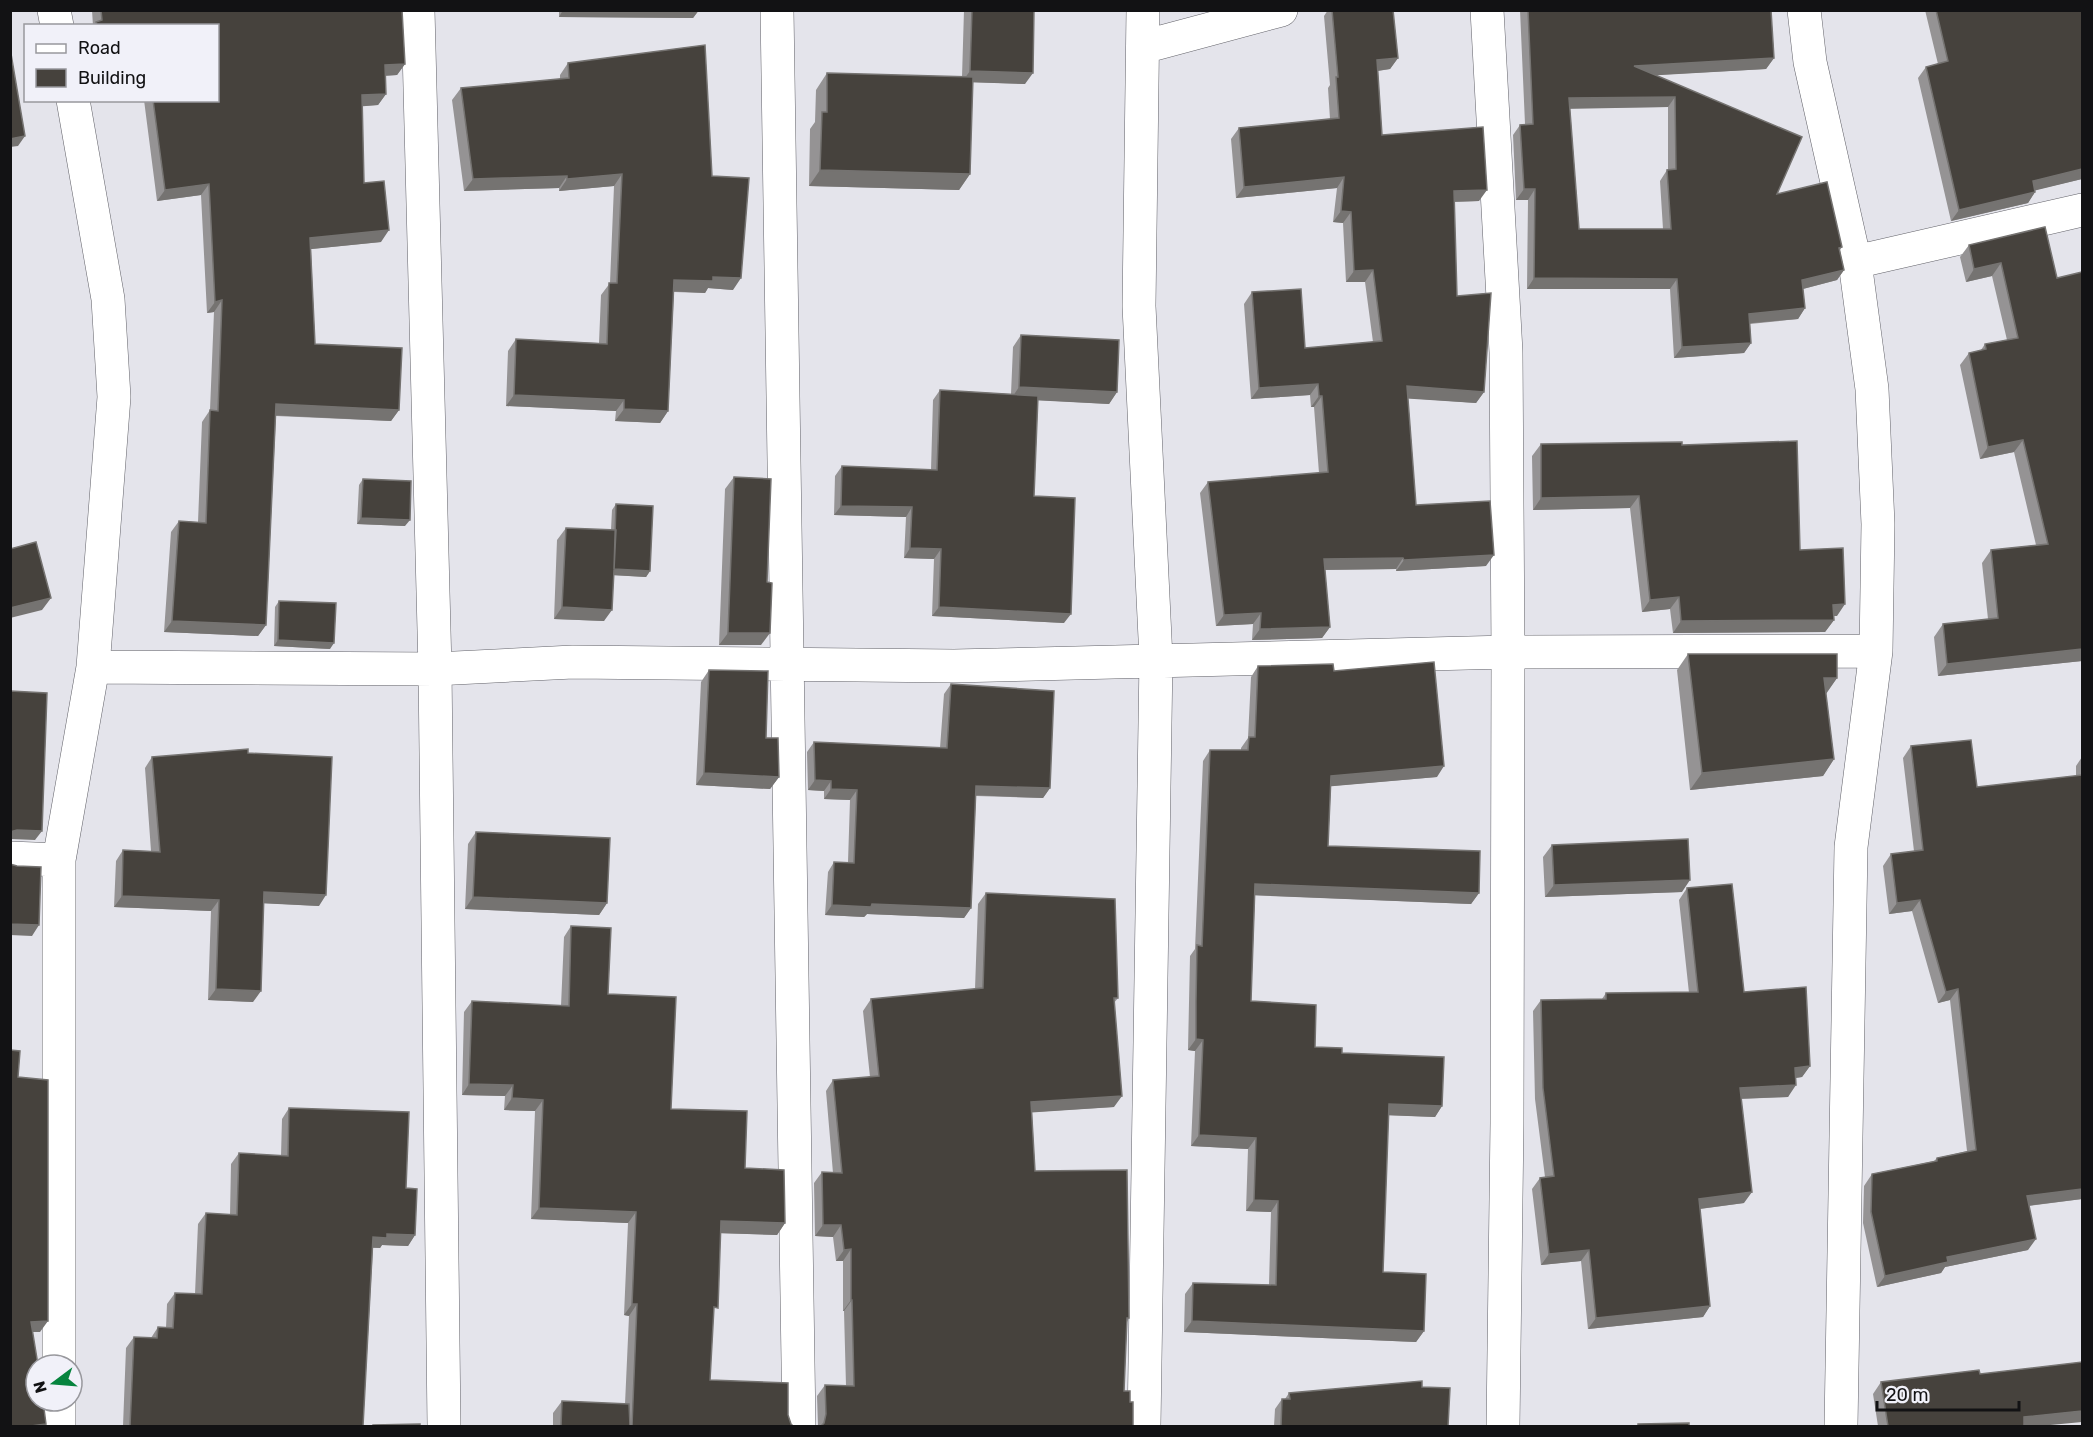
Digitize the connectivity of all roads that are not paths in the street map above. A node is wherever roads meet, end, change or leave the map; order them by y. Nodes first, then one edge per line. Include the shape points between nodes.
1 (418, 10) edge
2 (777, 10) edge
3 (1143, 10) edge
4 (1281, 10) edge
5 (1487, 10) edge
6 (1804, 10) edge
7 (1143, 47) junction
8 (73, 102) edge
9 (2082, 210) edge
10 (1856, 262) junction
11 (1508, 651) junction
12 (1876, 651) junction
13 (1155, 659) junction
14 (787, 665) junction
15 (93, 667) junction
16 (435, 669) junction
17 (10, 858) edge
18 (59, 860) junction
19 (59, 1353) edge
20 (444, 1426) edge
21 (799, 1426) edge
22 (1144, 1426) edge
23 (1503, 1426) edge
24 (1841, 1426) edge

1 - 16 street
2 - 14 street
3 - 7 street
4 - 7 street
5 - 11 street via 1506,352
6 - 10 street via 1810,62
7 - 13 street via 1139,306
8 - 15 street via 108,299 114,397
9 - 10 street
10 - 12 street via 1872,389 1878,524
11 - 12 street
11 - 13 street
11 - 23 street
12 - 24 street via 1851,847
13 - 14 street via 954,666
13 - 22 street
14 - 16 street via 573,662
14 - 21 street
15 - 16 street
15 - 18 street
16 - 20 street
17 - 18 street
18 - 19 street

